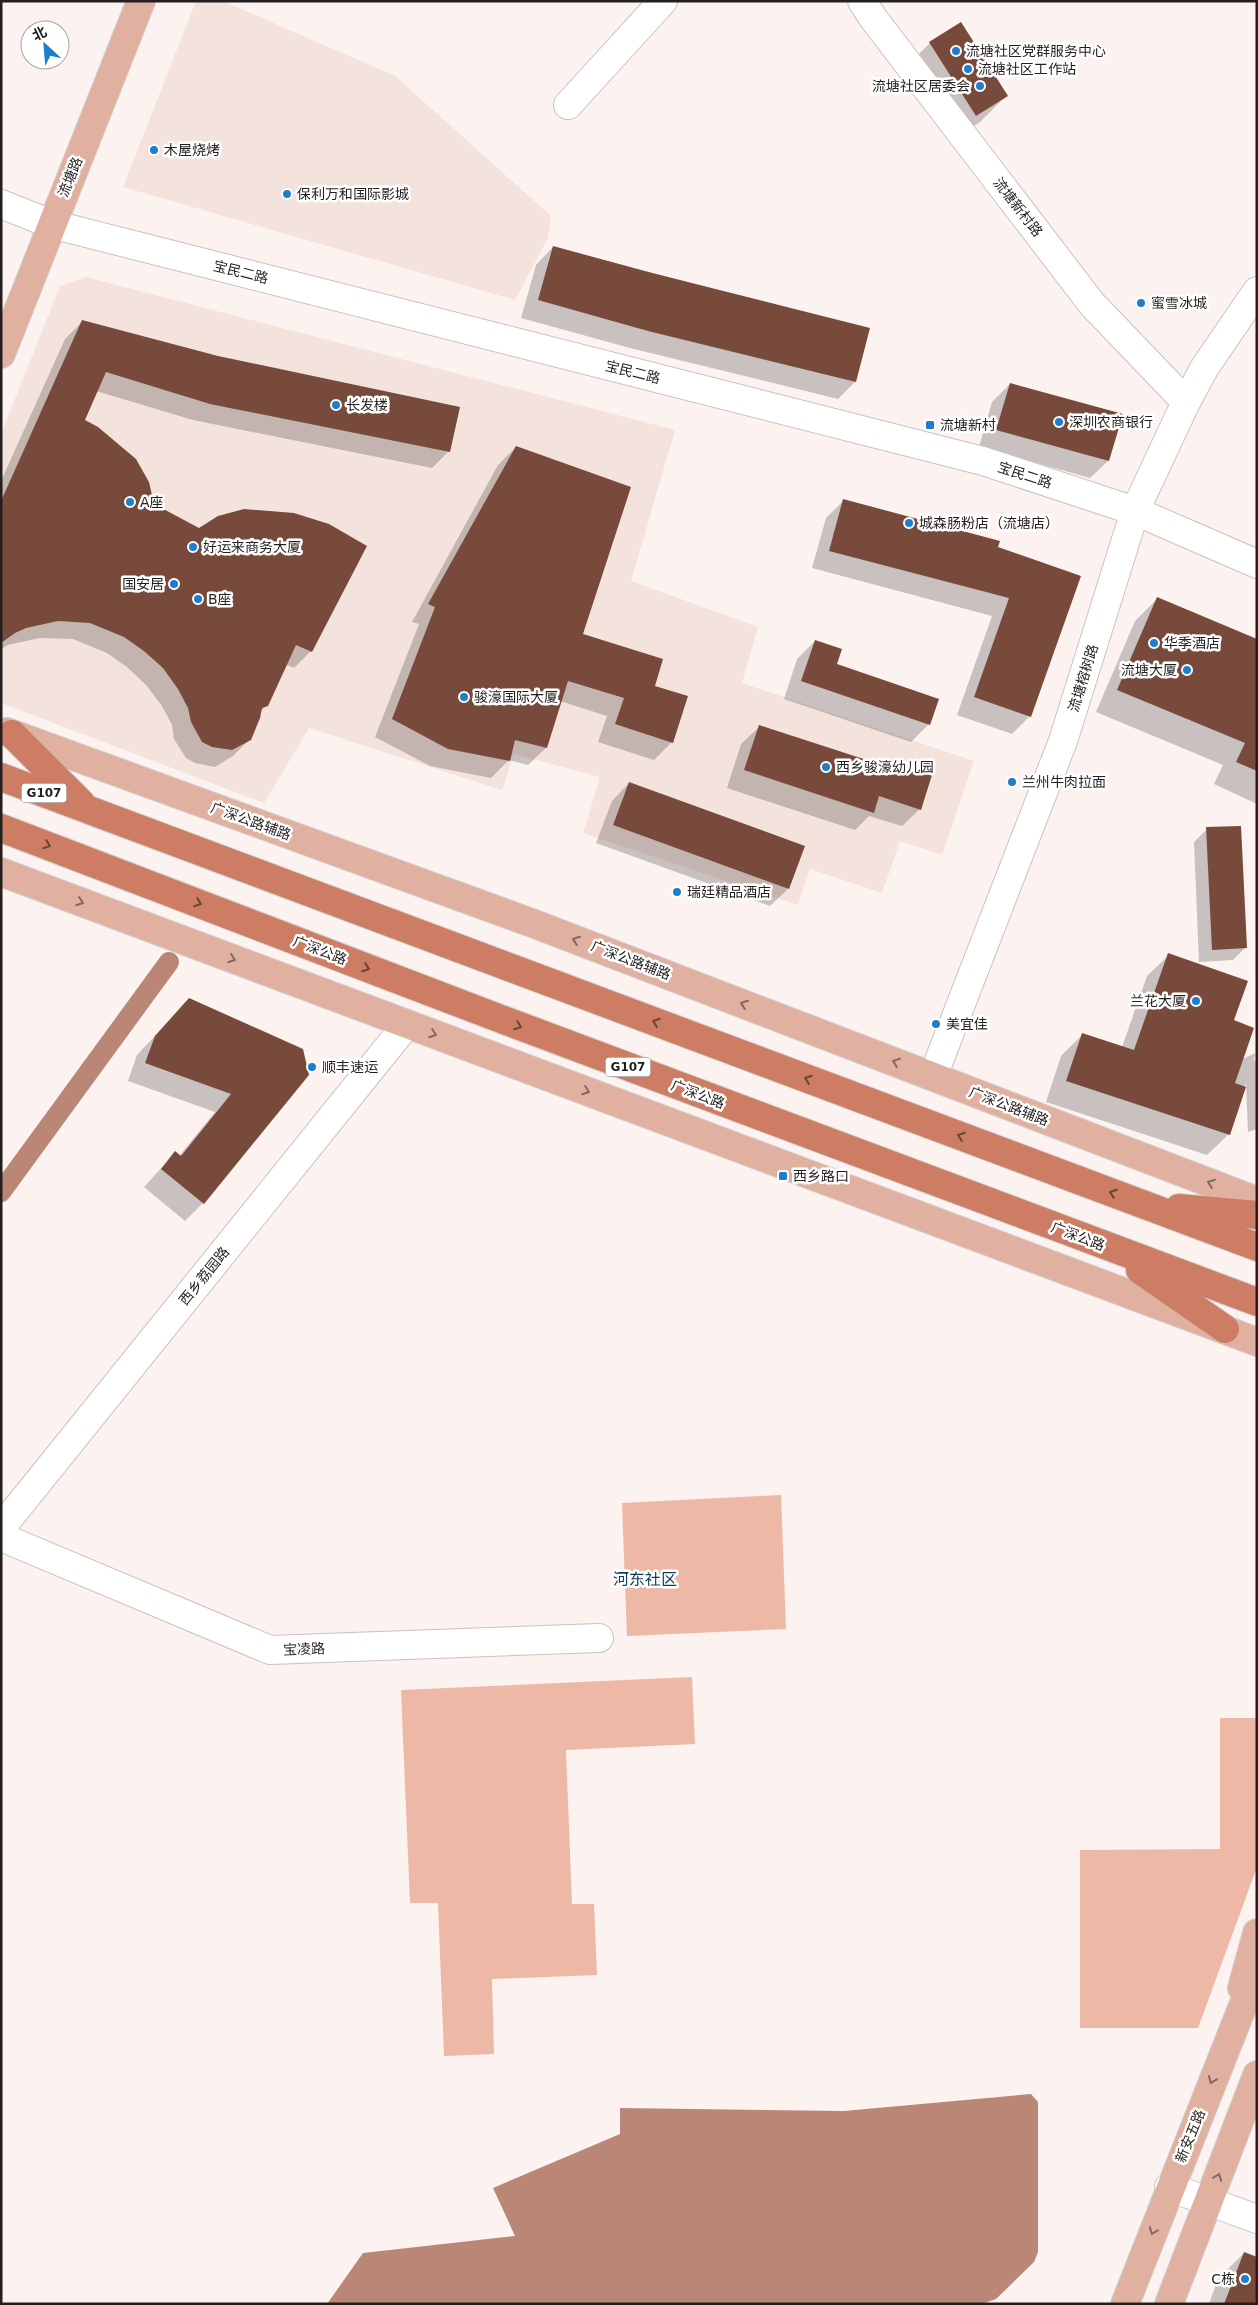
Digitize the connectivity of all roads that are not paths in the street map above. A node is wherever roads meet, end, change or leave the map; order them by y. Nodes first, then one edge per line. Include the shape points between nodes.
1 (141, 1) edge
2 (663, 1) edge
3 (862, 1) edge
4 (568, 105) dead end
5 (1, 204) edge
6 (51, 224) junction
7 (1257, 291) edge
8 (1, 354) edge
9 (1186, 402) junction
10 (1135, 511) junction
11 (1257, 564) edge
12 (7, 732) edge
13 (1, 777) edge
14 (88, 810) junction
15 (1, 828) edge
16 (1, 872) edge
17 (407, 1024) junction
18 (933, 1076) junction
19 (1257, 1201) edge
20 (1145, 1205) junction
21 (1257, 1215) edge
22 (1108, 1247) junction
23 (1257, 1247) edge
24 (1257, 1302) edge
25 (1225, 1329) junction
26 (1257, 1342) edge
27 (1, 1528) edge
28 (1, 1537) edge
29 (599, 1638) dead end
30 (1257, 1934) edge
31 (1257, 1970) edge
32 (1228, 2041) junction
33 (1257, 2075) edge
34 (1169, 2187) junction
35 (1208, 2202) junction
36 (1257, 2220) edge
37 (1125, 2304) edge
38 (1168, 2304) edge

1 - 6 main road, 流塘路
2 - 4 street
3 - 9 street, 流塘新村路 via 1092,304
5 - 6 street, 宝民二路
6 - 8 main road, 流塘路
6 - 10 street, 宝民二路 via 983,461
7 - 9 street, 流塘榕树路 via 1205,367
9 - 10 street, 流塘榕树路
10 - 11 street, 宝民二路
10 - 18 street, 流塘榕树路 via 1064,741
12 - 14 highway
18 -> 12 main road, 广深公路辅路 via 532,923
13 - 14 highway, G107
20 -> 14 highway, G107
15 -> 22 highway, 广深公路 / G107
16 -> 17 main road
17 -> 25 main road
17 - 27 street, 西乡荔园路
19 -> 18 main road, 广深公路辅路
20 - 21 highway
20 - 23 highway, G107
22 - 24 highway, 广深公路 / G107
22 - 25 highway
25 - 26 main road
28 - 29 street, 宝凌路 via 270,1650
30 - 32 main road
31 - 32 main road, 新安五路
32 -> 34 main road, 新安五路
35 -> 33 main road
34 - 35 street
34 -> 37 main road, 新安五路
35 - 36 street
35 - 38 main road

